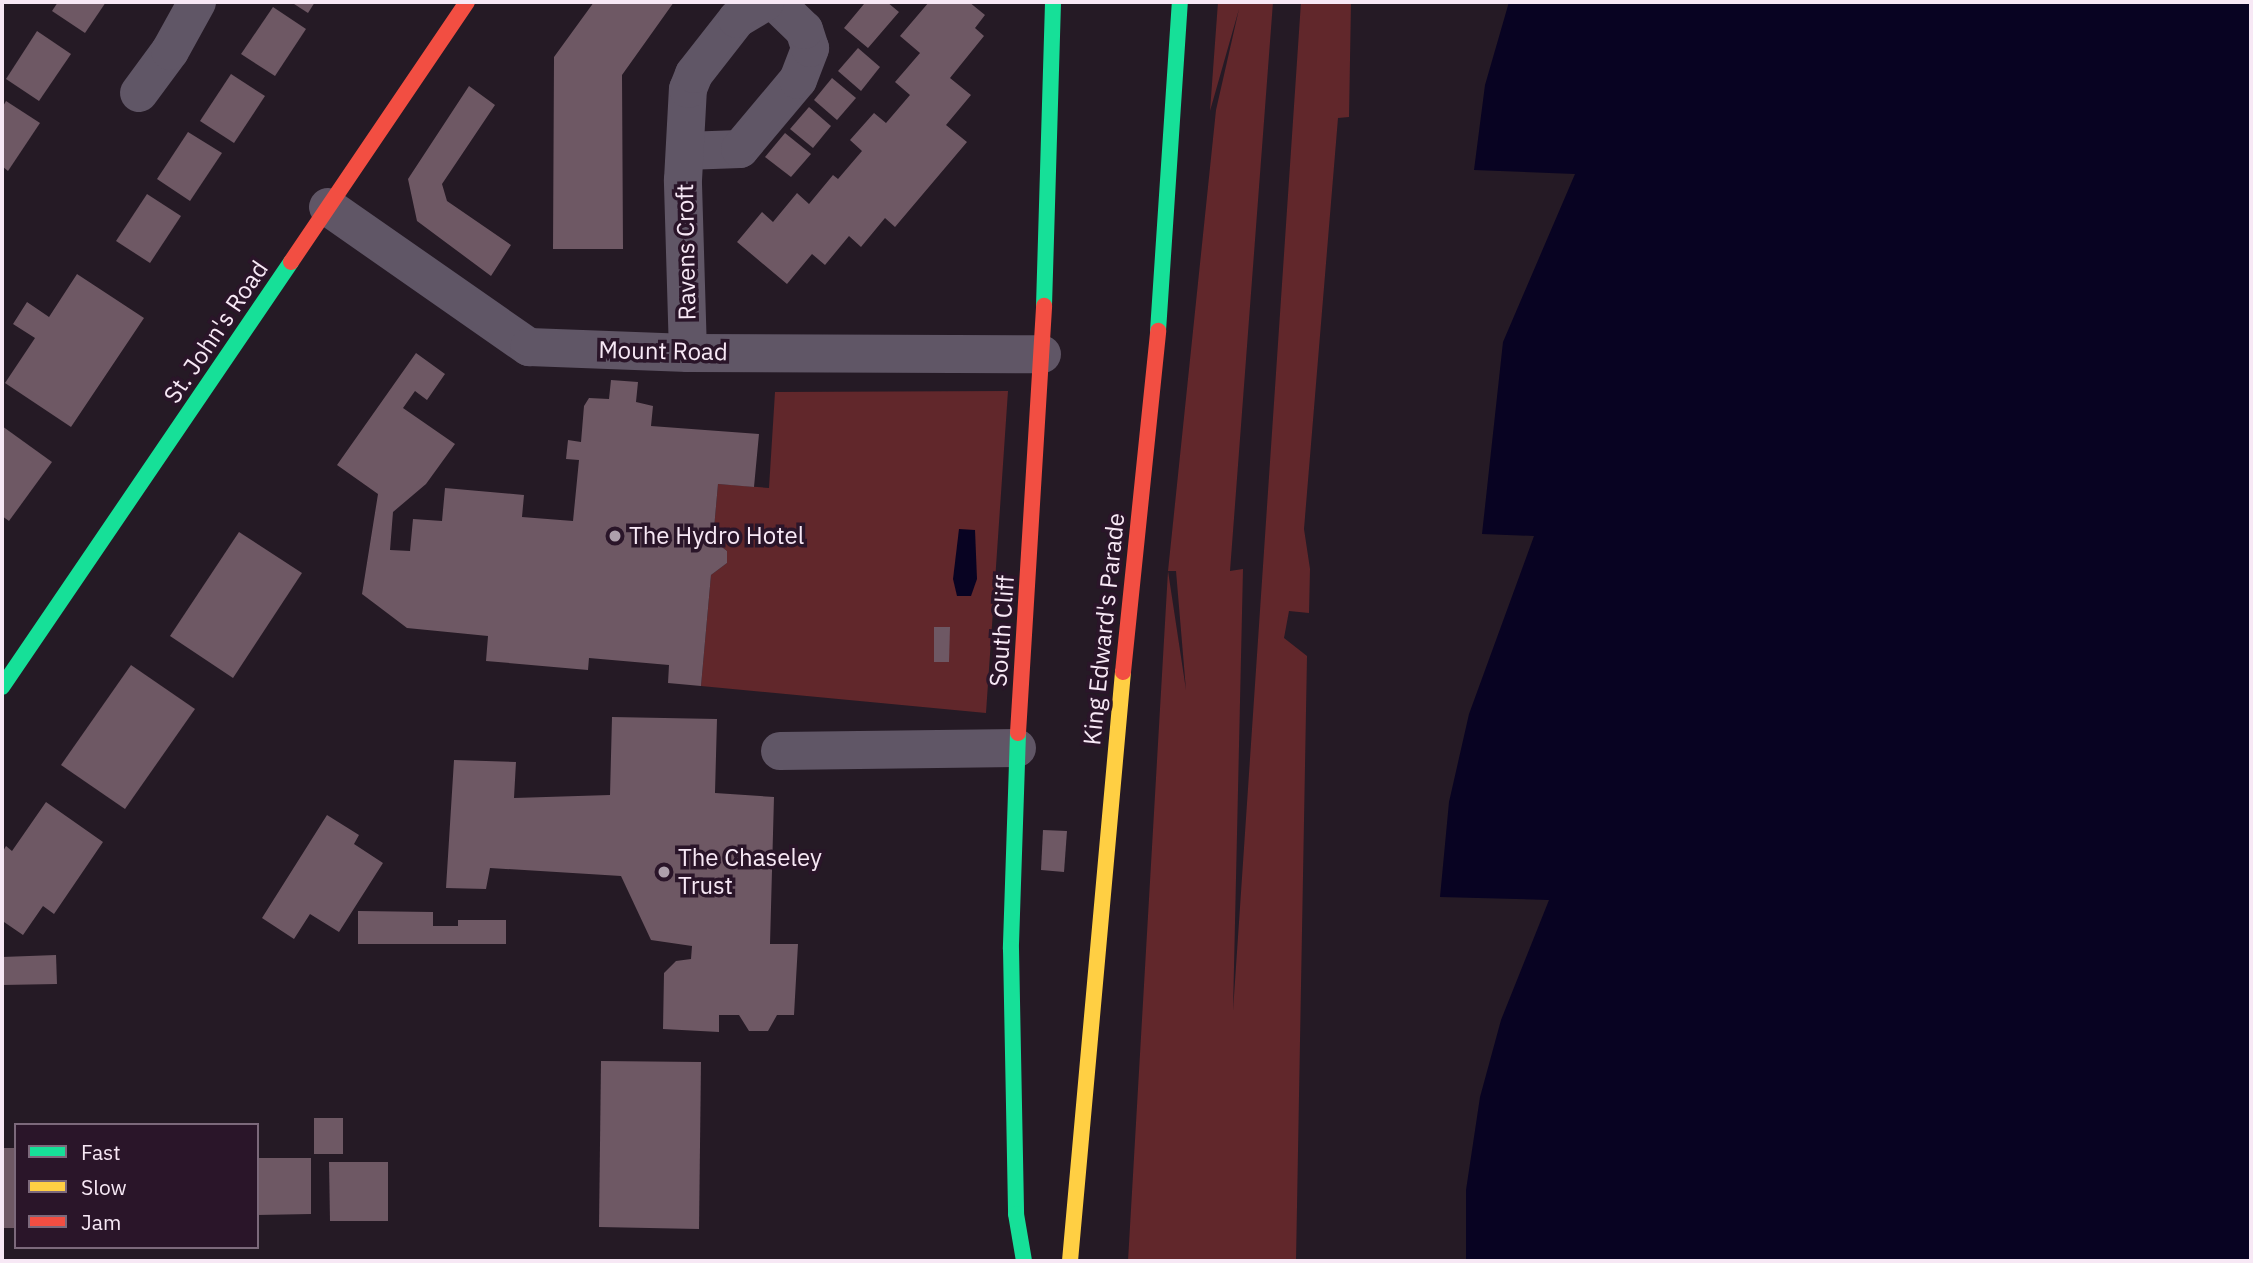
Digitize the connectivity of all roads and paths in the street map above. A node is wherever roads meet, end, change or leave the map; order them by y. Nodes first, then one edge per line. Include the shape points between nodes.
1 (197, 2) edge
2 (467, 2) edge
3 (765, 2) edge
4 (775, 2) edge
5 (1053, 2) edge
6 (1180, 2) edge
7 (139, 93) dead end
8 (684, 151) junction
9 (328, 207) junction
10 (688, 353) junction
11 (1042, 354) junction
12 (2, 687) edge
13 (1017, 748) junction
14 (780, 751) dead end
15 (1024, 1261) edge
16 (1070, 1261) edge

1 - 7 street via 170,51
2 - 9 street, St. John's Road
3 - 8 street, Ravens Croft via 737,19 694,74 688,89
4 - 8 street, Ravens Croft via 804,30 810,48 798,80 740,149
5 - 11 street, South Cliff
6 - 16 street, King Edward's Parade via 1155,371 1105,831
8 - 10 street, Ravens Croft
9 - 10 street, Mount Road via 529,347
9 - 12 street, St. John's Road
10 - 11 street, Mount Road
11 - 13 street, South Cliff
13 - 14 street
13 - 15 street, South Cliff via 1012,963 1016,1214

